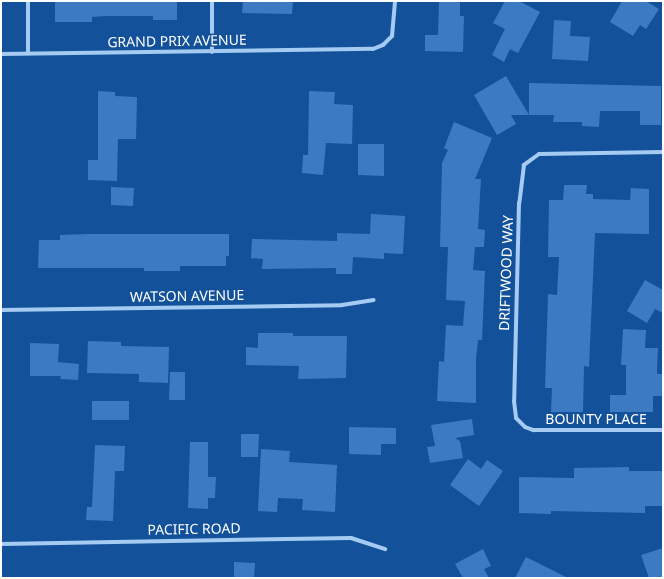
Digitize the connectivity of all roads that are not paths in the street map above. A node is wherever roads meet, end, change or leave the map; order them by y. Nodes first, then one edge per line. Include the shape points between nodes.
1 (28, 1) edge
2 (212, 1) edge
3 (395, 1) edge
4 (212, 52) junction
5 (1, 54) edge
6 (28, 54) junction
7 (663, 152) edge
8 (374, 300) dead end
9 (1, 310) edge
10 (514, 388) joint
11 (663, 430) edge
12 (1, 544) edge
13 (385, 549) dead end

1 - 6 street
2 - 4 street
3 - 4 street, GRAND PRIX AVENUE via 392,36 383,45 372,49
4 - 6 street, GRAND PRIX AVENUE
5 - 6 street, GRAND PRIX AVENUE
7 - 10 street, DRIFTWOOD WAY via 539,154 528,161 521,177
8 - 9 street, WATSON AVENUE via 342,306
10 - 11 street, BOUNTY PLACE via 516,418 525,427 533,430
12 - 13 street, PACIFIC ROAD via 351,538

